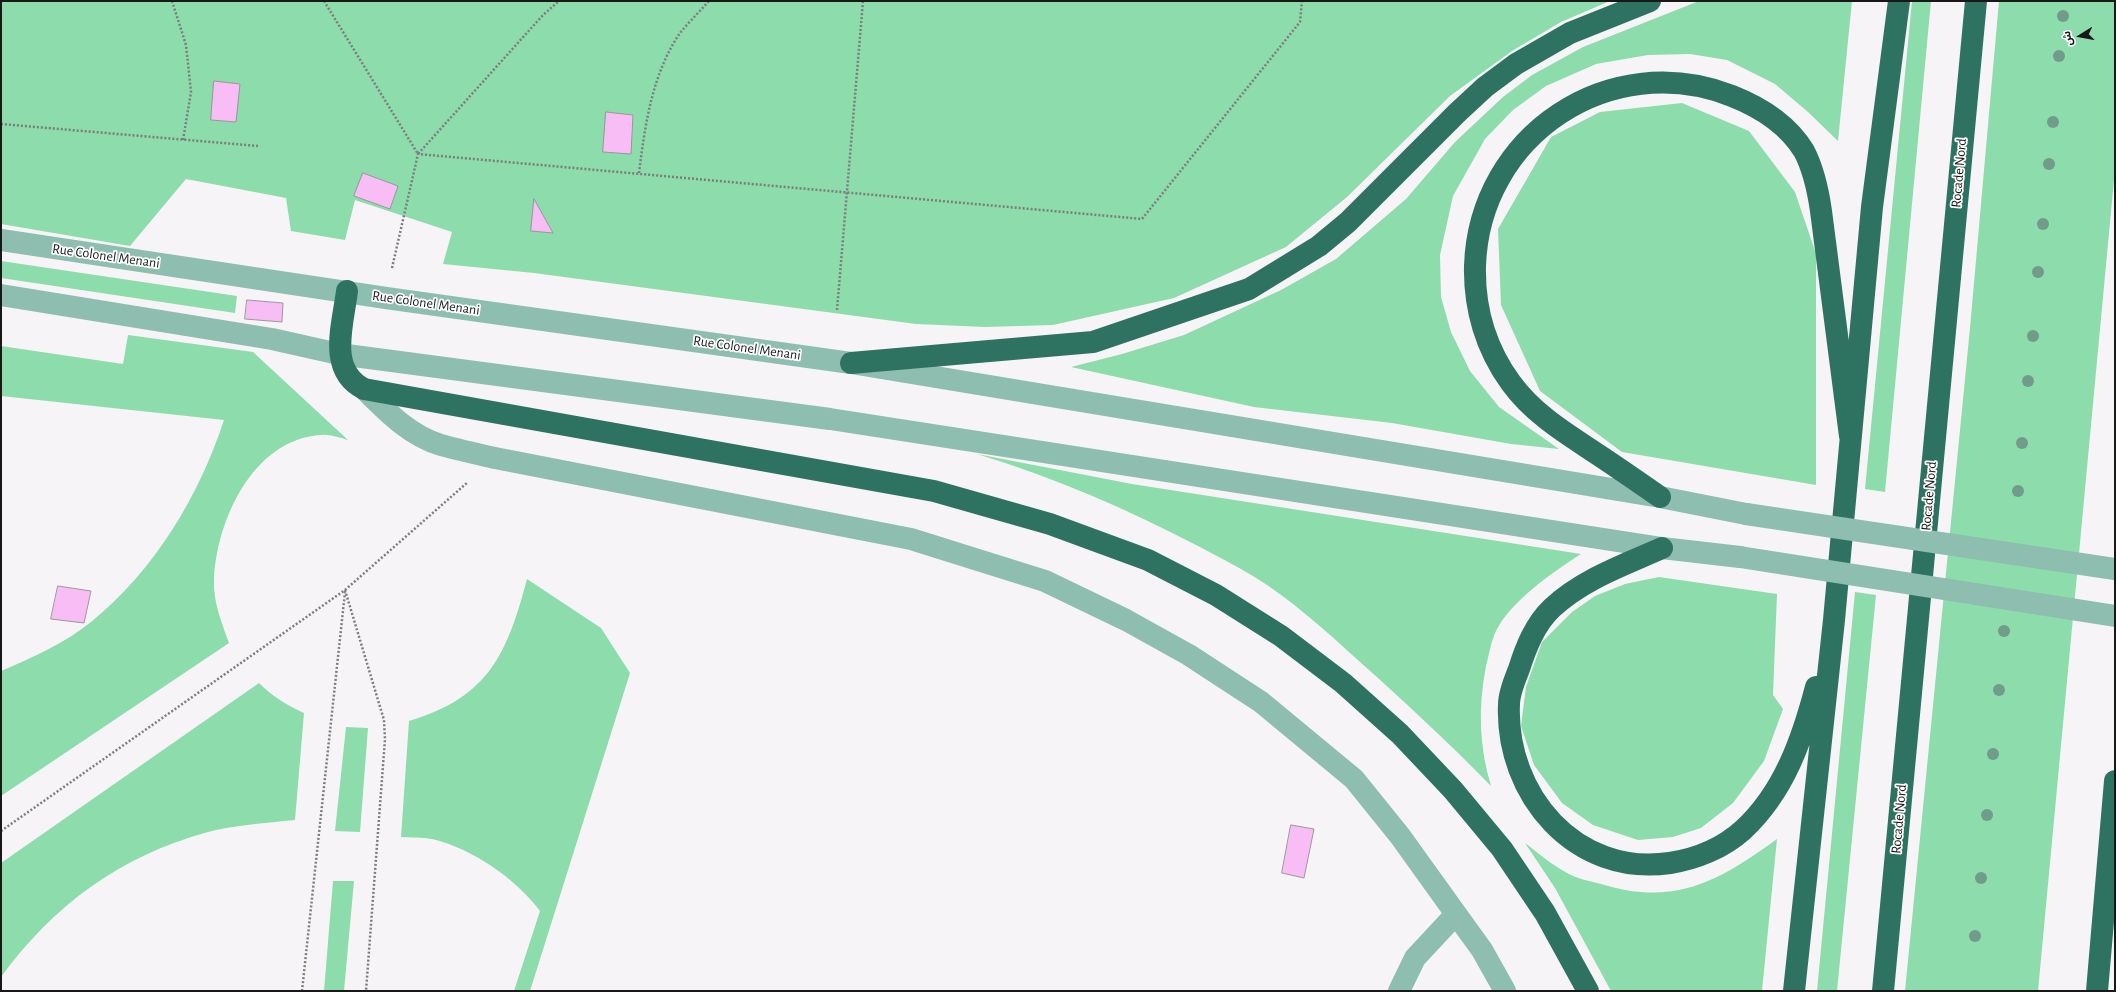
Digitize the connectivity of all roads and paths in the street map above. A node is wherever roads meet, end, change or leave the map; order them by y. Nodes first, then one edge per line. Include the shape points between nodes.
1 (172, 1) edge
2 (324, 1) edge
3 (559, 1) edge
4 (709, 1) edge
5 (863, 1) edge
6 (1302, 1) edge
7 (1650, 1) edge
8 (1899, 1) edge
9 (1976, 1) edge
10 (1, 124) edge
11 (183, 140) junction
12 (258, 146) dead end
13 (418, 154) junction
14 (639, 173) junction
15 (847, 192) junction
16 (1, 240) edge
17 (347, 292) junction
18 (1, 295) edge
19 (386, 298) junction
20 (837, 310) dead end
21 (339, 354) junction
22 (852, 363) junction
23 (364, 389) junction
24 (1850, 436) junction
25 (495, 458) junction
26 (1660, 497) junction
27 (1662, 548) junction
28 (2115, 569) edge
29 (345, 590) junction
30 (2115, 616) edge
31 (1834, 620) junction
32 (2115, 781) edge
33 (1, 831) edge
34 (1456, 914) junction
35 (302, 991) edge
36 (366, 991) edge
37 (1399, 991) edge
38 (1505, 991) edge
39 (1588, 991) edge
40 (1794, 991) edge
41 (1883, 991) edge
42 (2097, 991) edge

1 - 11 path via 186,45 190,92
2 - 13 path
3 - 13 path via 543,15
4 - 14 path via 680,33 658,75
5 - 15 path
6 - 15 path via 1300,22 1142,218
7 - 22 highway via 1570,33 1516,64 1485,87 1348,222 1319,246 1249,289 1093,342
8 - 24 highway via 1872,207
9 - 41 highway, Rocade Nord
10 - 11 path
11 - 12 path
13 - 14 path
13 - 19 path
14 - 15 path
15 - 20 path
16 - 17 street, Rue Colonel Menani
17 - 19 street, Rue Colonel Menani
17 - 21 highway
18 - 21 street via 272,339
19 - 22 street, Rue Colonel Menani
21 - 23 highway via 347,377
21 - 27 street via 830,419
22 - 26 street, Rue Colonel Menani
23 - 25 street via 384,410 417,433 440,445
23 - 39 highway via 934,491 1050,524 1148,560 1216,595 1281,636 1343,683 1400,734 1453,790 1502,849 1545,913
24 - 26 highway via 1816,180 1804,151 1787,130 1765,113 1715,90 1661,82 1633,84 1606,90 1580,101 1551,119 1516,152 1501,175 1488,200 1475,254 1478,308 1485,335 1497,361 1530,405 1551,423
24 - 31 highway
25 - 29 path
25 - 34 street via 911,539 1052,584 1145,630 1261,702 1354,780 1400,836
26 - 28 street, Rue Colonel Menani, bridge via 1746,514
27 - 30 street, bridge via 1740,557
27 - 31 highway via 1602,574 1574,590 1551,608 1524,651 1509,702 1509,720 1521,773 1543,814 1581,847 1623,862 1642,864 1684,861 1724,844 1742,831 1765,806 1788,771 1806,722
29 - 33 path
29 - 35 path
29 - 36 path via 384,720 385,739
31 - 40 highway
32 - 42 highway
34 - 37 street via 1415,958
34 - 38 street via 1482,950

